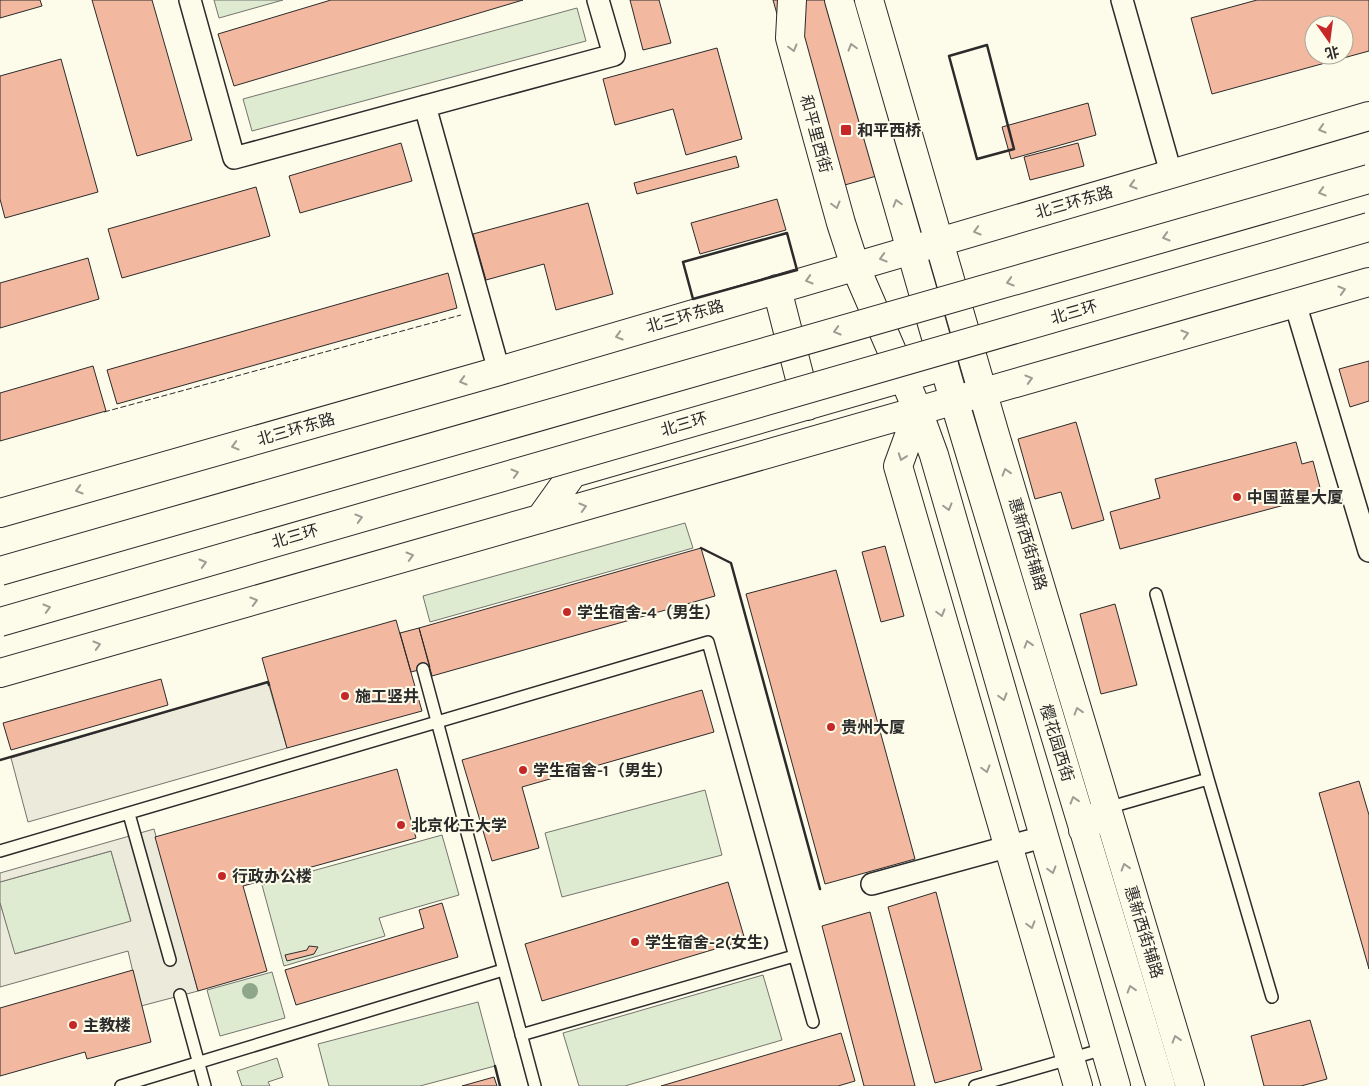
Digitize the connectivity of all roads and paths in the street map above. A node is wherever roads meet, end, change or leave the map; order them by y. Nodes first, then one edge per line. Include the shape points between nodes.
1 (190, 0) edge
2 (598, 0) edge
3 (792, 0) edge
4 (839, 0) edge
5 (869, 0) edge
6 (1122, 0) edge
7 (424, 106) junction
8 (1369, 116) edge
9 (1172, 174) junction
10 (1369, 179) edge
11 (1369, 227) edge
12 (940, 242) junction
13 (911, 250) junction
14 (855, 266) junction
15 (1369, 282) edge
16 (777, 289) junction
17 (1295, 303) junction
18 (944, 366) junction
19 (499, 371) junction
20 (904, 378) junction
21 (982, 393) junction
22 (954, 400) junction
23 (807, 406) junction
24 (918, 411) junction
25 (0, 513) edge
26 (540, 519) junction
27 (1369, 551) edge
28 (0, 571) edge
29 (1156, 594) dead end
30 (0, 622) edge
31 (423, 669) dead end
32 (0, 673) edge
33 (438, 722) junction
34 (1208, 779) junction
35 (1107, 808) junction
36 (129, 814) junction
37 (1084, 830) junction
38 (1043, 837) junction
39 (1009, 848) junction
40 (0, 851) edge
41 (872, 884) dead end
42 (794, 956) junction
43 (170, 960) dead end
44 (503, 970) junction
45 (180, 996) dead end
46 (1272, 997) dead end
47 (813, 1022) dead end
48 (521, 1035) junction
49 (1104, 1049) junction
50 (1070, 1059) junction
51 (199, 1063) junction
52 (121, 1086) edge
53 (205, 1086) edge
54 (535, 1086) edge
55 (975, 1086) edge
56 (1078, 1086) edge
57 (1116, 1086) edge
58 (1160, 1086) edge
59 (1190, 1086) edge

1 - 7 street via 234,158
2 - 7 street via 614,54
3 -> 14 main road, 和平里西街 via 790,38
13 -> 4 main road
5 - 12 main road, 惠新西街辅路
6 - 9 street
7 - 19 street
8 -> 9 main road, 北三环东路
9 -> 12 main road, 北三环东路
10 -> 28 main road, bridge
30 -> 11 main road, 北三环, bridge
12 - 13 main road, 北三环东路
12 - 21 main road, 惠新西街辅路
13 -> 14 main road, 北三环东路
13 - 18 main road, 樱花园西街
14 -> 16 main road, 北三环东路
14 - 20 main road, 和平里西街
17 -> 15 main road
16 -> 19 main road, 北三环东路
16 - 23 main road
21 -> 17 main road
17 - 27 street
18 - 20 main road
18 - 22 main road, 樱花园西街
19 -> 25 main road, 北三环东路
20 - 23 main road
20 - 24 main road, 和平里西街
21 - 22 main road
35 -> 21 main road, 惠新西街辅路
22 - 24 main road
37 -> 22 main road, 樱花园西街
23 - 26 main road via 573,473
26 -> 24 main road
24 -> 38 main road via 934,455
24 -> 39 main road via 898,466
32 -> 26 main road
29 - 34 lane
31 - 33 lane
33 - 36 lane
33 - 42 lane via 708,642
33 - 44 lane
34 - 35 lane
34 - 46 lane
35 - 37 main road
59 -> 35 main road, 惠新西街辅路
36 - 40 lane
36 - 43 lane
58 -> 37 main road, 樱花园西街
38 - 39 street
38 -> 49 main road
39 - 41 street
39 -> 50 main road
42 - 47 lane
42 - 48 lane
44 - 48 lane
44 - 51 lane
45 - 51 lane
48 - 54 lane
49 - 50 lane
49 - 57 main road
50 - 55 lane
50 - 56 main road
51 - 52 lane
51 - 53 lane

